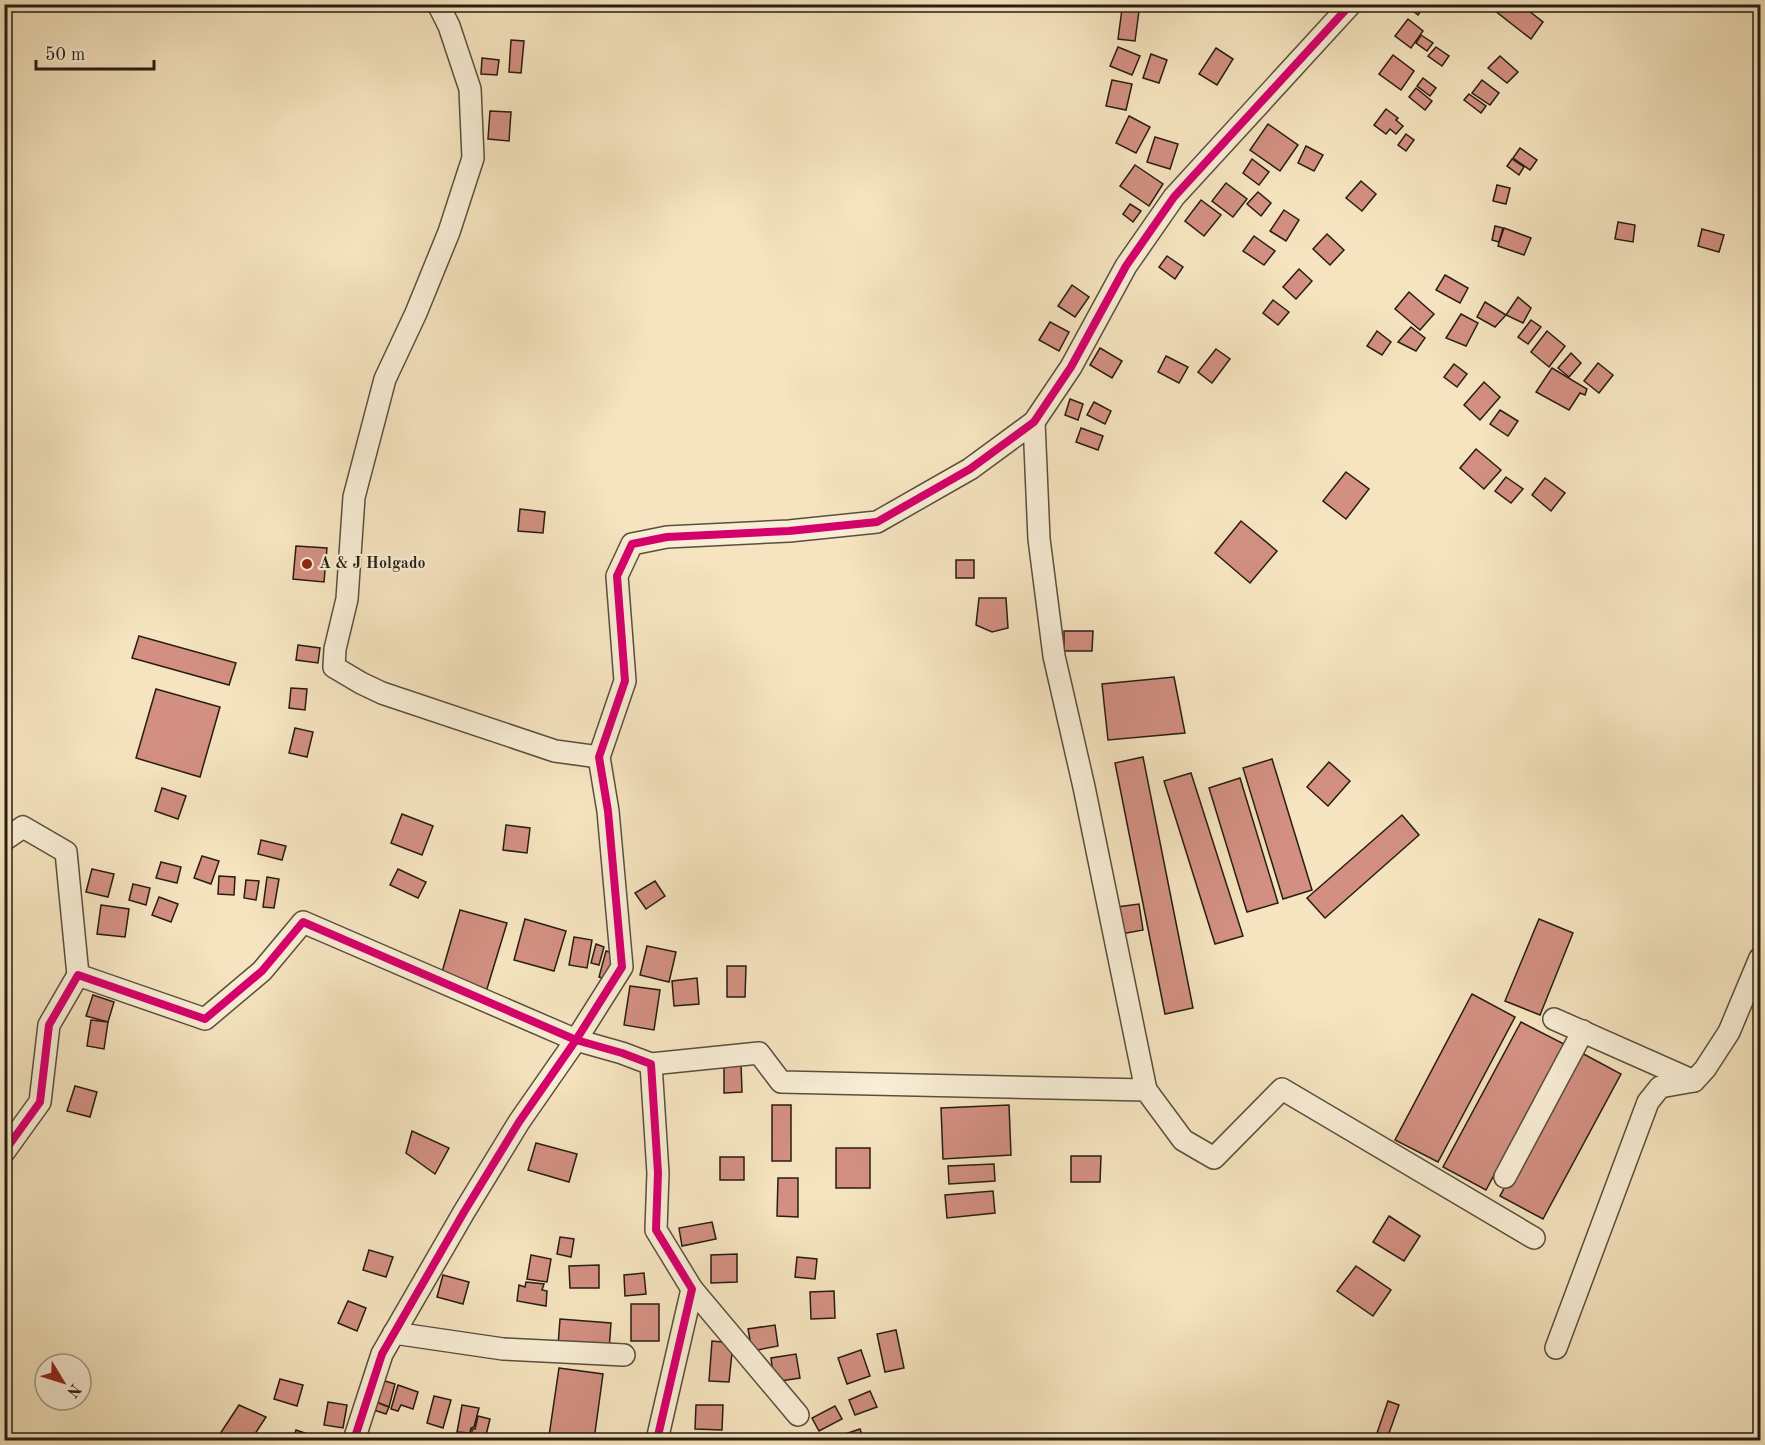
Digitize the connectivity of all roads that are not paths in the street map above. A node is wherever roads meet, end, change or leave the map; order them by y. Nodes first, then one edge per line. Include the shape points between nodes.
1 (438, 4) edge
2 (1351, 4) edge
3 (1034, 422) junction
4 (599, 758) junction
5 (4, 840) edge
6 (1761, 958) edge
7 (78, 975) junction
8 (1554, 1019) dead end
9 (1583, 1031) junction
10 (576, 1040) junction
11 (651, 1064) junction
12 (1694, 1081) junction
13 (1146, 1090) junction
14 (4, 1152) edge
15 (1505, 1177) dead end
16 (1534, 1238) dead end
17 (692, 1289) junction
18 (394, 1333) junction
19 (1556, 1348) dead end
20 (624, 1355) dead end
21 (798, 1416) dead end
22 (354, 1440) edge
23 (657, 1440) edge

1 - 4 street via 470,89 473,158 449,232 385,378 354,497 347,599 334,667 361,684 393,696 555,751
2 - 3 street via 1174,197 1126,266 1071,367
3 - 4 street via 970,469 877,522 667,537 632,544 617,576 625,681
3 - 13 street via 1039,539 1054,656
4 - 10 street via 608,811 622,967
5 - 7 street via 23,827 66,852
6 - 12 street via 1729,1032
7 - 10 street via 205,1019 262,971 303,922
7 - 14 street via 49,1024 40,1102
8 - 9 street
9 - 12 street
9 - 15 street
10 - 11 street
10 - 18 street via 519,1122
11 - 13 street via 759,1053 781,1082
11 - 17 street via 658,1173 656,1230
12 - 19 street via 1660,1087 1648,1102
13 - 16 street via 1183,1140 1214,1158 1282,1089
17 - 21 street
17 - 23 street
18 - 20 street via 503,1349
18 - 22 street via 382,1354

